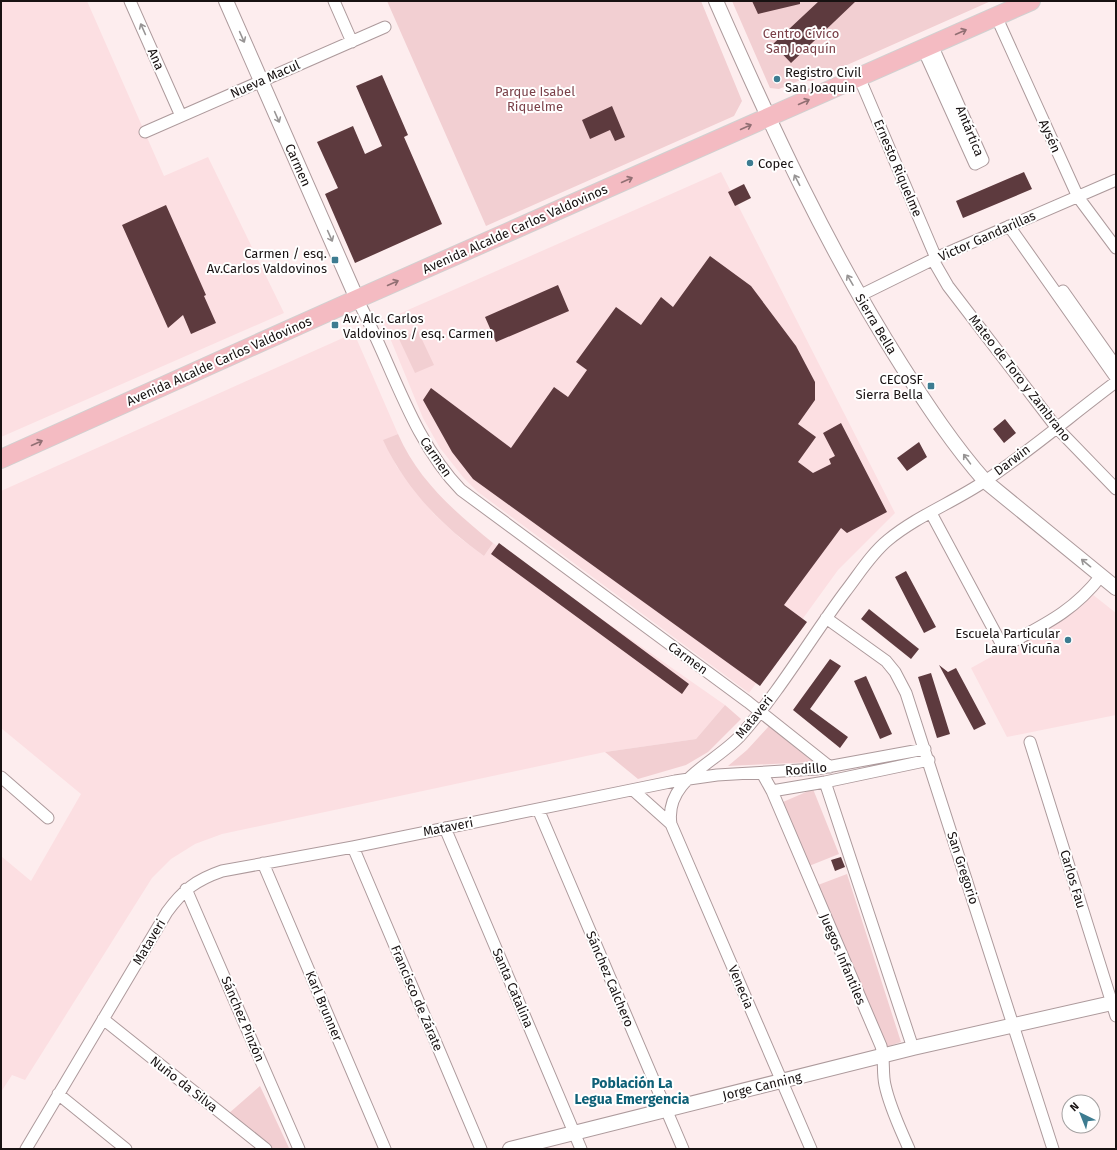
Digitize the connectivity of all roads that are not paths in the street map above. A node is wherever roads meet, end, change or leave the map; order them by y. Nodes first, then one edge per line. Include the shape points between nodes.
1 (130, 1) edge
2 (226, 1) edge
3 (334, 1) edge
4 (716, 1) edge
5 (1031, 1) edge
6 (1000, 15) junction
7 (385, 27) dead end
8 (352, 42) junction
9 (928, 47) junction
10 (859, 77) junction
11 (262, 81) junction
12 (181, 116) junction
13 (768, 117) junction
14 (145, 132) dead end
15 (1116, 180) edge
16 (1081, 196) junction
17 (1012, 225) junction
18 (1116, 236) edge
19 (1116, 248) edge
20 (936, 258) junction
21 (859, 296) junction
22 (357, 299) junction
23 (1116, 366) edge
24 (1116, 378) edge
25 (1116, 382) edge
26 (1059, 425) junction
27 (1, 459) edge
28 (1116, 478) edge
29 (985, 481) junction
30 (1116, 488) edge
31 (931, 513) junction
32 (903, 529) joint
33 (1101, 576) junction
34 (1116, 588) edge
35 (826, 618) junction
36 (760, 712) junction
37 (1030, 742) dead end
38 (925, 749) junction
39 (929, 760) junction
40 (830, 767) junction
41 (762, 773) junction
42 (1, 778) edge
43 (687, 780) junction
44 (825, 782) junction
45 (633, 790) junction
46 (772, 791) junction
47 (538, 809) junction
48 (48, 818) dead end
49 (671, 824) junction
50 (445, 828) junction
51 (353, 847) junction
52 (263, 863) junction
53 (186, 889) junction
54 (1115, 1007) edge
55 (103, 1019) junction
56 (1013, 1024) junction
57 (913, 1048) junction
58 (884, 1055) junction
59 (782, 1082) junction
60 (58, 1094) junction
61 (665, 1109) junction
62 (574, 1133) junction
63 (26, 1149) edge
64 (126, 1149) edge
65 (266, 1149) edge
66 (299, 1149) edge
67 (385, 1149) edge
68 (482, 1149) edge
69 (510, 1149) edge
70 (581, 1149) edge
71 (683, 1149) edge
72 (811, 1149) edge
73 (909, 1149) edge
74 (1053, 1149) edge

12 -> 1 street, Ana
2 -> 11 street, Carmen
3 - 8 street
4 - 13 street, Sierra Bella
5 - 6 main road, Avenida Alcalde Carlos Valdovinos
9 -> 6 main road, Avenida Alcalde Carlos Valdovinos
6 - 16 street, Aysén
7 - 8 street, Nueva Macul
8 - 11 street, Nueva Macul
9 - 9 street, Antártica via 975,164 984,160
9 - 10 main road, Avenida Alcalde Carlos Valdovinos
13 -> 10 main road, Avenida Alcalde Carlos Valdovinos
10 - 20 street, Ernesto Riquelme
11 - 12 street, Nueva Macul
11 -> 22 street, Carmen
12 - 14 street, Nueva Macul
21 -> 13 street, Sierra Bella via 807,201
22 -> 13 main road, Avenida Alcalde Carlos Valdovinos
15 - 16 street, Victor Gandarillas
16 - 17 street, Victor Gandarillas
16 - 18 street, Aysén
16 - 19 street, Aysén
17 - 20 street, Victor Gandarillas
17 - 23 street
17 - 24 street
20 - 21 street, Victor Gandarillas
20 - 26 street, Mateo de Toro y Zambrano
29 -> 21 street, Sierra Bella via 913,383
27 -> 22 main road, Avenida Alcalde Carlos Valdovinos
22 - 36 street, Carmen via 422,438 455,483 470,497
25 - 26 street, Darwin
26 - 28 street, Mateo de Toro y Zambrano
26 - 29 street, Darwin
26 - 30 street, Mateo de Toro y Zambrano
29 - 31 street, Darwin
33 -> 29 street, Sierra Bella
31 - 32 street, Darwin
31 - 33 street via 1003,647 1068,610 1084,597
32 - 35 street, Mataveri via 877,550
33 - 34 street, Sierra Bella
35 - 36 street, Mataveri
35 - 38 street, San Gregorio via 873,651 895,672 906,693
36 - 40 street, Carmen
36 - 43 street, Mataveri via 733,743
37 - 54 street, Carlos Fau
38 - 39 street, San Gregorio
38 - 40 street, Rodillo
39 - 44 street, Rodillo
39 - 56 street, San Gregorio
40 - 41 street, Rodillo
41 - 43 street, Rodillo via 717,775
41 - 46 street, Juegos Infantiles
42 - 48 street
43 - 45 street, Mataveri
43 - 49 street, Venecia via 672,801
44 - 46 street, Rodillo
44 - 57 street
45 - 47 street, Mataveri
45 - 49 street, Venecia
46 - 58 street, Juegos Infantiles
47 - 50 street, Mataveri
47 - 61 street, Sánchez Calchero
49 - 59 street, Venecia
50 - 51 street, Mataveri
50 - 62 street, Santa Catalina
51 - 52 street, Mataveri
51 - 68 street, Francisco de Zárate
52 - 53 street, Mataveri via 218,872
52 - 67 street, Karl Brunner
53 - 55 street, Mataveri via 167,912
53 - 66 street, Sánchez Pinzón
54 - 56 street, Jorge Canning
55 - 60 street, Mataveri
55 - 65 street, Nuño da Silva
56 - 57 street, Jorge Canning
56 - 74 street, San Gregorio
57 - 58 street, Jorge Canning
58 - 59 street, Jorge Canning
58 - 73 street, Juegos Infantiles via 883,1076 889,1100
59 - 61 street, Jorge Canning
59 - 72 street, Venecia
60 - 63 street, Mataveri
60 - 64 street
61 - 62 street, Jorge Canning
61 - 71 street, Sánchez Calchero
62 - 69 street, Jorge Canning
62 - 70 street, Santa Catalina

